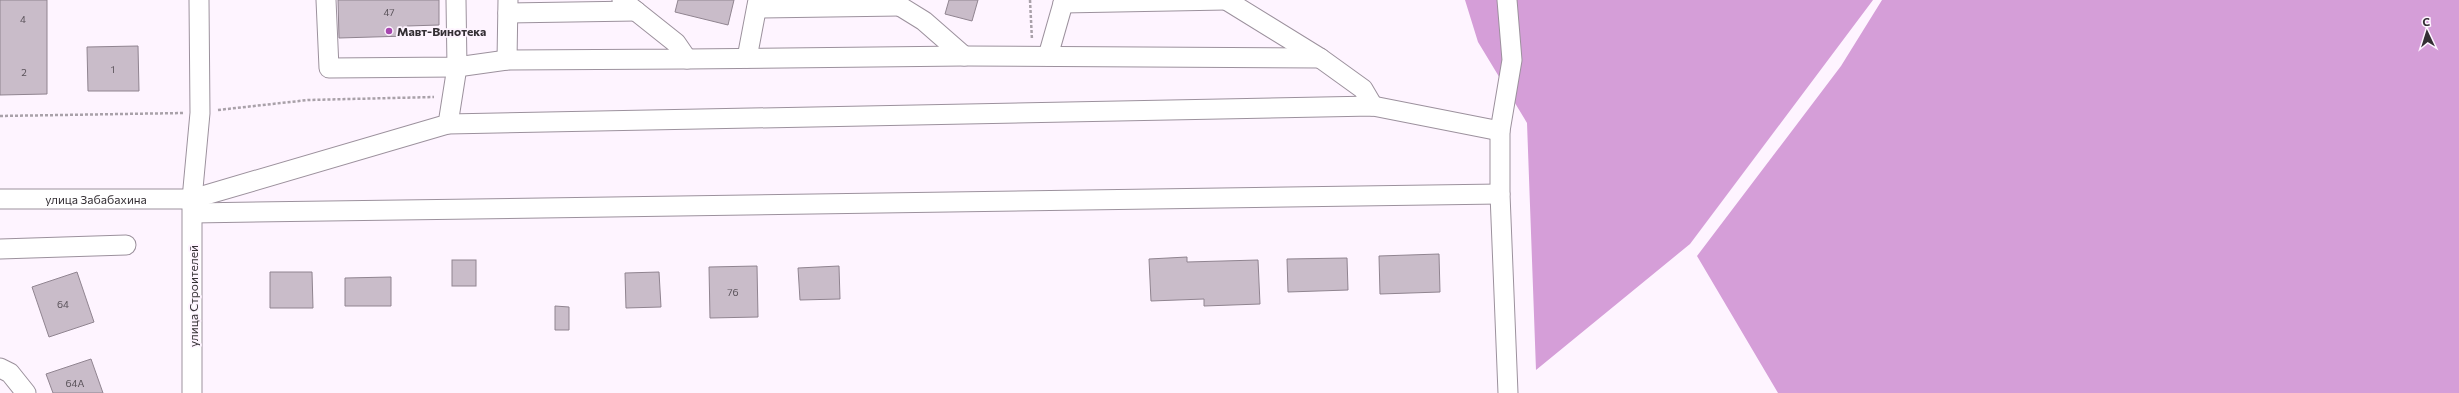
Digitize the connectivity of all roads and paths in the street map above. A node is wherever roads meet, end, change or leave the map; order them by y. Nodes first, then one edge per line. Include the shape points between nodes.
1 (199, 0) edge
2 (326, 0) edge
3 (456, 0) edge
4 (1030, 0) edge
5 (1226, 0) edge
6 (1507, 0) edge
7 (1063, 2) edge
8 (895, 3) edge
9 (757, 4) edge
10 (508, 6) edge
11 (629, 6) edge
12 (964, 56) junction
13 (1040, 56) junction
14 (747, 58) junction
15 (1320, 58) junction
16 (687, 59) junction
17 (508, 60) junction
18 (457, 67) junction
19 (453, 96) junction
20 (1373, 106) junction
21 (200, 112) junction
22 (0, 116) edge
23 (448, 124) junction
24 (1500, 131) junction
25 (1500, 194) junction
26 (0, 199) edge
27 (192, 206) junction
28 (126, 245) dead end
29 (0, 249) edge
30 (0, 368) edge
31 (26, 393) edge
32 (192, 393) edge
33 (1508, 393) edge

1 - 21 street, улица Строителей
2 - 18 street via 328,68
3 - 18 street
4 - 13 path
5 - 7 street
5 - 15 street
6 - 24 street via 1512,60
7 - 13 street
8 - 9 street
8 - 12 street via 924,21
9 - 14 street
10 - 11 street
10 - 17 street
11 - 16 street via 676,43
12 - 13 street
12 - 14 street
13 - 15 street
14 - 16 street
15 - 20 street via 1364,89
16 - 17 street
17 - 18 street
18 - 19 street
19 - 21 path via 308,100
19 - 23 street
20 - 23 street
20 - 24 street
21 - 22 path
21 - 27 street, улица Строителей
23 - 27 street
24 - 25 street
25 - 27 street, улица Забабахина
25 - 33 street
26 - 27 street, улица Забабахина
27 - 32 street, улица Строителей
28 - 29 street
30 - 31 street via 10,373

